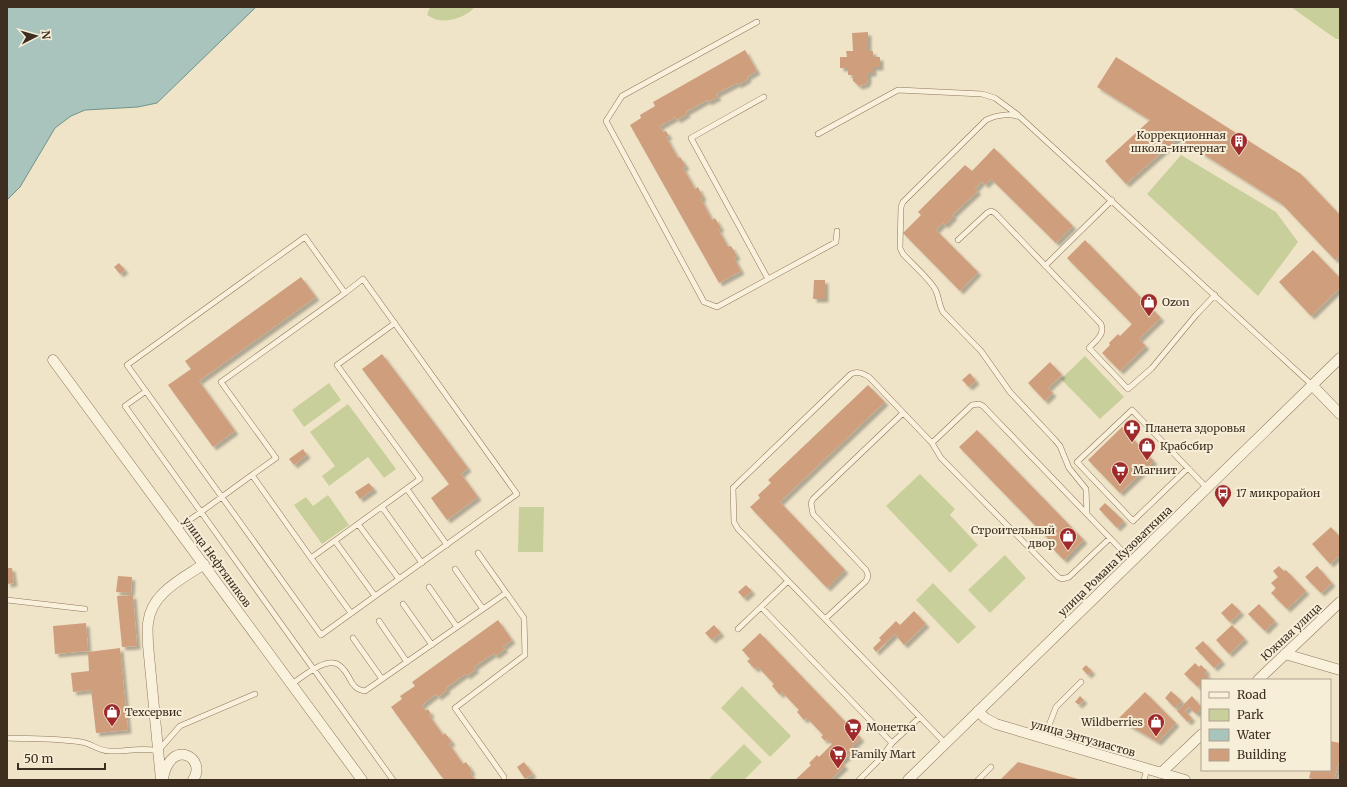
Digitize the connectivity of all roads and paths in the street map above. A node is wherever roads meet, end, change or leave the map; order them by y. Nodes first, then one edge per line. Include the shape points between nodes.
1 (757, 22) dead end
2 (764, 97) dead end
3 (1020, 117) junction
4 (818, 134) dead end
5 (1112, 200) junction
6 (837, 231) dead end
7 (958, 240) dead end
8 (1045, 266) junction
9 (768, 279) junction
10 (345, 292) junction
11 (1215, 295) junction
12 (395, 323) junction
13 (1340, 358) edge
14 (53, 360) dead end
15 (1312, 385) junction
16 (146, 391) junction
17 (903, 413) junction
18 (1340, 414) edge
19 (932, 443) junction
20 (1188, 468) junction
21 (252, 475) junction
22 (1207, 488) junction
23 (406, 489) junction
24 (221, 497) junction
25 (382, 507) junction
26 (201, 512) junction
27 (1087, 513) junction
28 (358, 524) junction
29 (178, 528) junction
30 (1110, 538) junction
31 (335, 540) junction
32 (447, 545) junction
33 (478, 553) dead end
34 (311, 558) junction
35 (1132, 561) junction
36 (422, 563) junction
37 (204, 564) junction
38 (455, 569) dead end
39 (399, 579) junction
40 (788, 581) junction
41 (428, 587) dead end
42 (506, 593) junction
43 (375, 596) junction
44 (7, 600) edge
45 (1340, 602) edge
46 (403, 604) dead end
47 (761, 607) junction
48 (85, 609) dead end
49 (483, 609) junction
50 (351, 614) junction
51 (825, 619) junction
52 (378, 621) dead end
53 (457, 627) junction
54 (738, 629) dead end
55 (354, 638) dead end
56 (432, 645) junction
57 (1285, 654) junction
58 (407, 662) junction
59 (314, 669) junction
60 (1340, 670) edge
61 (382, 679) junction
62 (1259, 679) edge
63 (1082, 682) dead end
64 (292, 684) junction
65 (255, 694) dead end
66 (978, 711) junction
67 (920, 717) junction
68 (1201, 735) edge
69 (7, 738) edge
70 (1044, 738) junction
71 (892, 743) junction
72 (945, 743) junction
73 (158, 751) junction
74 (991, 767) dead end
75 (1147, 769) junction
76 (1161, 773) junction
77 (162, 780) edge
78 (193, 780) edge
79 (362, 780) edge
80 (392, 780) edge
81 (504, 780) edge
82 (859, 780) edge
83 (908, 780) edge
84 (978, 780) edge
85 (1144, 780) edge
86 (1185, 780) edge

1 - 9 lane via 622,96 606,122 704,302 717,307
2 - 9 lane via 691,138
3 - 4 lane via 995,98 982,94 898,90
3 - 5 lane
3 - 27 lane via 1014,114 993,116 986,120 903,202 900,248 932,285 943,312 981,351 1010,392 1060,446 1069,468 1086,489
5 - 8 lane
5 - 11 lane
6 - 9 lane via 836,242
7 - 8 lane via 991,211
8 - 11 lane via 1101,324 1102,335 1089,348 1128,389 1152,368
10 - 12 lane via 363,279
10 - 16 lane via 305,237 127,365
10 - 21 lane via 221,382 276,458
11 - 15 lane
12 - 23 lane via 337,365 420,479
12 - 32 lane via 517,494
13 - 15 street, улица Романа Кузоваткина
14 - 29 street, улица Нефтяников
15 - 18 street
15 - 22 street, улица Романа Кузоваткина
16 - 24 lane
16 - 26 lane via 125,406
17 - 19 lane
17 - 40 lane via 869,377 857,372 851,374 733,488 735,525
17 - 51 lane via 810,503 813,514 868,574 866,581
19 - 27 lane via 972,405 979,404
19 - 30 lane via 941,458 1058,577 1069,577
20 - 20 lane via 1132,410 1077,462 1134,521
20 - 22 lane
21 - 24 lane
21 - 34 lane
22 - 35 street, улица Романа Кузоваткина
23 - 25 lane
23 - 32 lane
24 - 26 lane
24 - 50 lane via 321,635
25 - 28 lane
25 - 36 lane
26 - 29 lane
26 - 59 lane
27 - 30 lane
28 - 31 lane
28 - 39 lane
29 - 37 street, улица Нефтяников
30 - 35 lane
31 - 34 lane
31 - 43 lane
32 - 36 lane
33 - 42 lane
34 - 50 lane
35 - 66 street, улица Романа Кузоваткина
36 - 39 lane
37 - 64 street, улица Нефтяников
37 - 73 street via 166,590 154,604 148,622
38 - 49 lane
39 - 43 lane
40 - 47 lane
40 - 51 lane
41 - 53 lane
42 - 49 lane
42 - 81 lane via 524,618 525,655 455,708
43 - 50 lane
44 - 48 lane
45 - 57 street, Южная улица
46 - 56 lane
47 - 54 lane
47 - 71 lane
49 - 53 lane
51 - 67 lane
52 - 58 lane
53 - 56 lane
55 - 61 lane
56 - 58 lane
57 - 60 street
57 - 62 street, Южная улица
58 - 61 lane
59 - 61 lane via 329,663 341,665 356,688 365,691
59 - 64 lane
59 - 80 lane
63 - 70 lane via 1056,707
64 - 79 street, улица Нефтяников
65 - 73 lane via 180,726
66 - 70 street, улица Энтузиастов via 990,722
66 - 72 street, улица Романа Кузоваткина
67 - 71 lane
67 - 72 lane
68 - 76 street
69 - 73 lane via 67,739 109,751
70 - 75 street, улица Энтузиастов
71 - 82 lane
72 - 83 street, улица Романа Кузоваткина
73 - 77 street
74 - 84 lane
75 - 76 street, улица Энтузиастов
75 - 85 lane
76 - 86 street, улица Энтузиастов
77 - 78 street via 169,762 180,754 191,757 195,762

